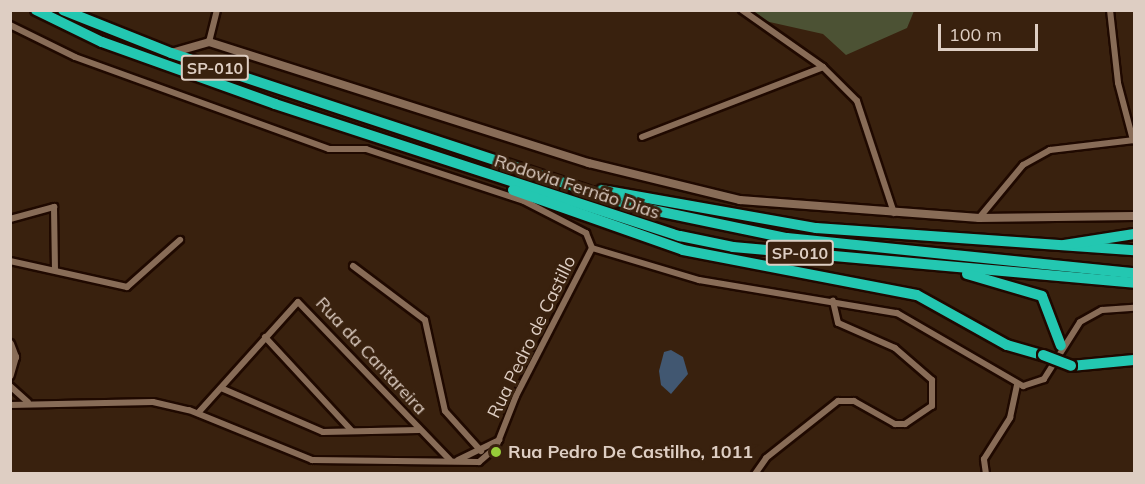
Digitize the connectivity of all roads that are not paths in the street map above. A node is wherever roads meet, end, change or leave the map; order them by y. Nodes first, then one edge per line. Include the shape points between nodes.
1 (36, 10) edge
2 (63, 10) edge
3 (218, 10) edge
4 (742, 10) edge
5 (1110, 10) edge
6 (10, 25) edge
7 (209, 42) junction
8 (171, 53) junction
9 (823, 67) junction
10 (642, 138) dead end
11 (1134, 140) edge
12 (475, 171) junction
13 (554, 180) junction
14 (894, 213) junction
15 (1134, 216) edge
16 (979, 218) junction
17 (10, 219) edge
18 (625, 231) junction
19 (1134, 234) edge
20 (695, 239) junction
21 (180, 240) dead end
22 (1056, 247) junction
23 (592, 248) junction
24 (1134, 250) edge
25 (10, 261) edge
26 (353, 266) dead end
27 (939, 266) junction
28 (55, 270) junction
29 (1134, 273) edge
30 (1134, 283) edge
31 (833, 301) junction
32 (1134, 308) edge
33 (265, 337) junction
34 (10, 345) edge
35 (1061, 346) junction
36 (1134, 360) edge
37 (10, 375) edge
38 (1017, 385) junction
39 (10, 386) edge
40 (221, 388) junction
41 (28, 402) junction
42 (10, 405) edge
43 (198, 413) junction
44 (352, 430) junction
45 (418, 430) junction
46 (499, 440) junction
47 (481, 451) junction
48 (454, 461) junction
49 (755, 474) edge
50 (987, 474) edge

1 - 12 highway, Rodovia Fernão Dias / SP-010 via 102,42
2 - 8 highway, Rodovia Fernão Dias / SP-010
3 - 7 street
4 - 9 street
5 - 11 street via 1118,83
6 - 23 street via 75,57 329,148 366,149 524,201 586,233
7 - 8 street
7 - 14 street via 666,185 740,200
8 - 13 highway, Rodovia Fernão Dias / SP-010
9 - 10 street
9 - 14 street via 861,108
11 - 16 street via 1084,142 1036,157
12 - 18 highway via 531,199
12 - 20 highway, Rodovia Fernão Dias / SP-010
13 - 22 highway via 816,228
13 - 29 highway, Rodovia Fernão Dias / SP-010 via 638,207 787,238
14 - 16 street
15 - 16 street
17 - 28 street via 54,207
18 - 20 highway
18 - 36 highway, bridge via 683,250 917,295 1007,345 1071,366 1096,368
19 - 22 highway
20 - 27 highway, Rodovia Fernão Dias / SP-010
21 - 28 street via 127,287
22 - 24 highway
23 - 31 street via 669,273
23 - 46 street, Rua Pedro de Castillo
25 - 28 street
26 - 47 street via 425,320 445,411
27 - 30 highway, Rodovia Fernão Dias / SP-010
27 - 35 highway via 1042,296
31 - 38 street via 897,313
31 - 49 street via 838,323 895,348 932,380 936,395 932,406 905,424 895,424 854,401 838,401 766,458
32 - 35 street via 1092,315 1070,331
33 - 40 street, Rua da Cantareira
33 - 44 street
33 - 45 street, Rua da Cantareira via 294,304 302,304
34 - 37 street via 15,357
35 - 38 street via 1044,379
38 - 50 street via 1010,418 984,459
39 - 41 street
40 - 43 street, Rua da Cantareira
40 - 44 street via 312,429
41 - 42 street
41 - 43 street via 153,402
43 - 48 street via 312,460
44 - 45 street
45 - 48 street, Rua da Cantareira
46 - 47 street
46 - 48 street, Rua Pedro de Castillo via 479,462
47 - 48 street

